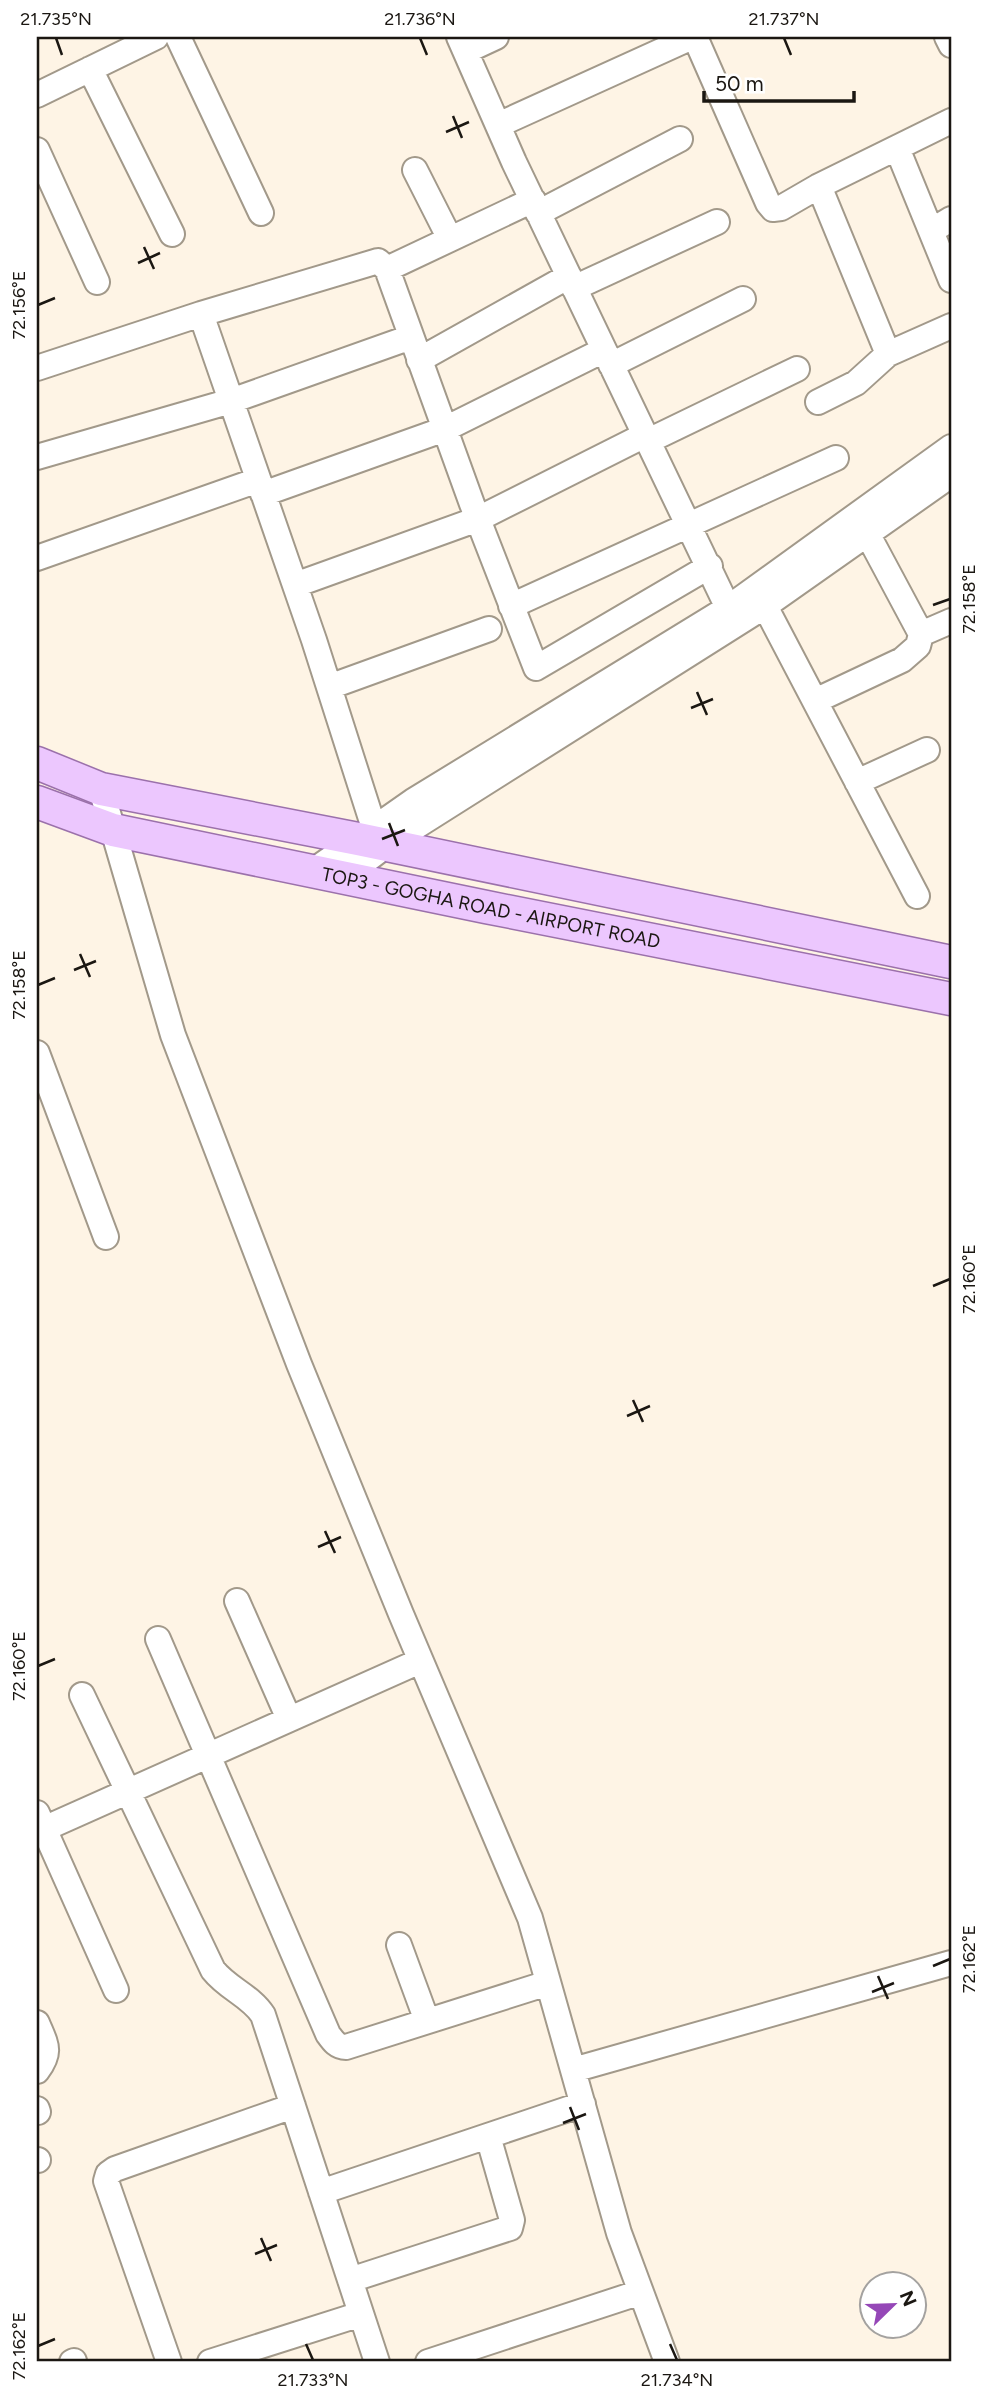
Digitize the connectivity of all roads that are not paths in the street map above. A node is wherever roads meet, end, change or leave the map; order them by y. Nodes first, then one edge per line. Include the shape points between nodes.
1 (156, 37) edge
2 (178, 37) edge
3 (496, 37) edge
4 (694, 37) edge
5 (947, 37) edge
6 (462, 44) edge
7 (951, 45) edge
8 (90, 69) junction
9 (37, 96) edge
10 (951, 121) edge
11 (498, 125) junction
12 (680, 139) dead end
13 (897, 148) junction
14 (37, 150) edge
15 (415, 170) dead end
16 (819, 186) junction
17 (536, 206) junction
18 (261, 213) dead end
19 (717, 222) dead end
20 (941, 225) edge
21 (172, 234) dead end
22 (450, 239) junction
23 (387, 269) junction
24 (951, 280) edge
25 (97, 282) dead end
26 (571, 282) junction
27 (743, 299) dead end
28 (201, 314) junction
29 (951, 326) edge
30 (415, 348) junction
31 (888, 354) junction
32 (607, 357) junction
33 (37, 368) edge
34 (797, 369) dead end
35 (231, 401) junction
36 (818, 402) dead end
37 (444, 429) junction
38 (647, 438) junction
39 (951, 447) edge
40 (37, 457) edge
41 (836, 458) dead end
42 (951, 475) edge
43 (261, 487) junction
44 (478, 519) junction
45 (690, 526) junction
46 (868, 535) junction
47 (37, 558) edge
48 (710, 566) junction
49 (295, 585) junction
50 (511, 606) junction
51 (765, 606) junction
52 (729, 608) junction
53 (951, 621) edge
54 (489, 629) dead end
55 (921, 634) junction
56 (329, 687) junction
57 (815, 701) junction
58 (927, 750) dead end
59 (46, 767) edge
60 (857, 782) junction
61 (101, 789) junction
62 (37, 800) edge
63 (113, 830) junction
64 (373, 838) junction
65 (313, 871) junction
66 (343, 878) junction
67 (917, 896) dead end
68 (951, 962) edge
69 (951, 999) edge
70 (37, 1053) edge
71 (106, 1237) dead end
72 (237, 1601) dead end
73 (158, 1639) dead end
74 (421, 1661) junction
75 (82, 1695) dead end
76 (289, 1719) junction
77 (209, 1755) junction
78 (127, 1792) junction
79 (39, 1825) edge
80 (399, 1945) dead end
81 (951, 1963) edge
82 (548, 1983) junction
83 (116, 1990) dead end
84 (427, 2021) junction
85 (37, 2023) edge
86 (573, 2070) junction
87 (37, 2071) edge
88 (583, 2104) junction
89 (293, 2106) junction
90 (488, 2136) junction
91 (321, 2192) junction
92 (350, 2280) junction
93 (641, 2292) junction
94 (361, 2314) junction
95 (500, 2351) edge
96 (169, 2362) edge
97 (210, 2362) edge
98 (377, 2362) edge
99 (428, 2362) edge
100 (667, 2362) edge

1 - 8 street
2 - 18 street
3 - 6 street
4 - 11 street
4 - 16 street via 773,209
5 - 7 street
6 - 11 street
8 - 9 street
8 - 21 street
10 - 13 street
11 - 17 street
12 - 17 street
13 - 16 street
13 - 20 street
14 - 25 street
15 - 22 street
16 - 31 street
17 - 22 street
17 - 26 street
19 - 26 street
20 - 24 street
22 - 23 street
23 - 28 street via 378,261 368,262
23 - 30 street
26 - 30 street
26 - 32 street
27 - 32 street
28 - 33 street
28 - 35 street
29 - 31 street
30 - 35 street
30 - 37 street
31 - 36 street via 856,383
32 - 37 street
32 - 38 street
34 - 38 street
35 - 40 street
35 - 43 street
37 - 43 street
37 - 44 street
38 - 44 street
38 - 45 street
39 - 52 street
41 - 45 street
42 - 46 street
43 - 47 street
43 - 49 street
44 - 49 street
44 - 50 street
45 - 48 street
45 - 50 street
46 - 51 street
46 - 55 street
48 - 50 street via 536,668
48 - 52 street
49 - 56 street
51 - 57 street
51 - 64 street
52 - 64 street via 469,766
53 - 55 street
54 - 56 street
55 - 57 street via 918,646 902,660
56 - 64 street
57 - 60 street
58 - 60 street
59 - 61 main road
59 - 62 street
60 - 67 street
61 - 63 street
61 - 64 main road
62 - 63 main road, TOP3 - GOGHA ROAD - AIRPORT ROAD
63 - 65 main road, TOP3 - GOGHA ROAD - AIRPORT ROAD
63 - 74 street via 173,1035 299,1363
64 - 65 street
64 - 66 street
64 - 68 main road
65 - 66 main road, TOP3 - GOGHA ROAD - AIRPORT ROAD
66 - 69 main road, TOP3 - GOGHA ROAD - AIRPORT ROAD
70 - 71 street
72 - 76 street
73 - 77 street
74 - 76 street
74 - 82 street via 530,1918
75 - 78 street
76 - 77 street
77 - 78 street
77 - 84 street via 334,2043 346,2047
78 - 79 street
78 - 89 street via 213,1970 263,2015
79 - 83 street
80 - 84 street
81 - 86 street
82 - 84 street
82 - 86 street
85 - 87 street via 47,2049 47,2058
86 - 88 street
88 - 90 street
88 - 93 street
89 - 91 street
89 - 96 street via 108,2174 106,2181
90 - 91 street
90 - 92 street via 512,2220 510,2228
91 - 92 street
92 - 94 street
93 - 95 street
93 - 100 street
94 - 97 street
94 - 98 street
95 - 99 street

